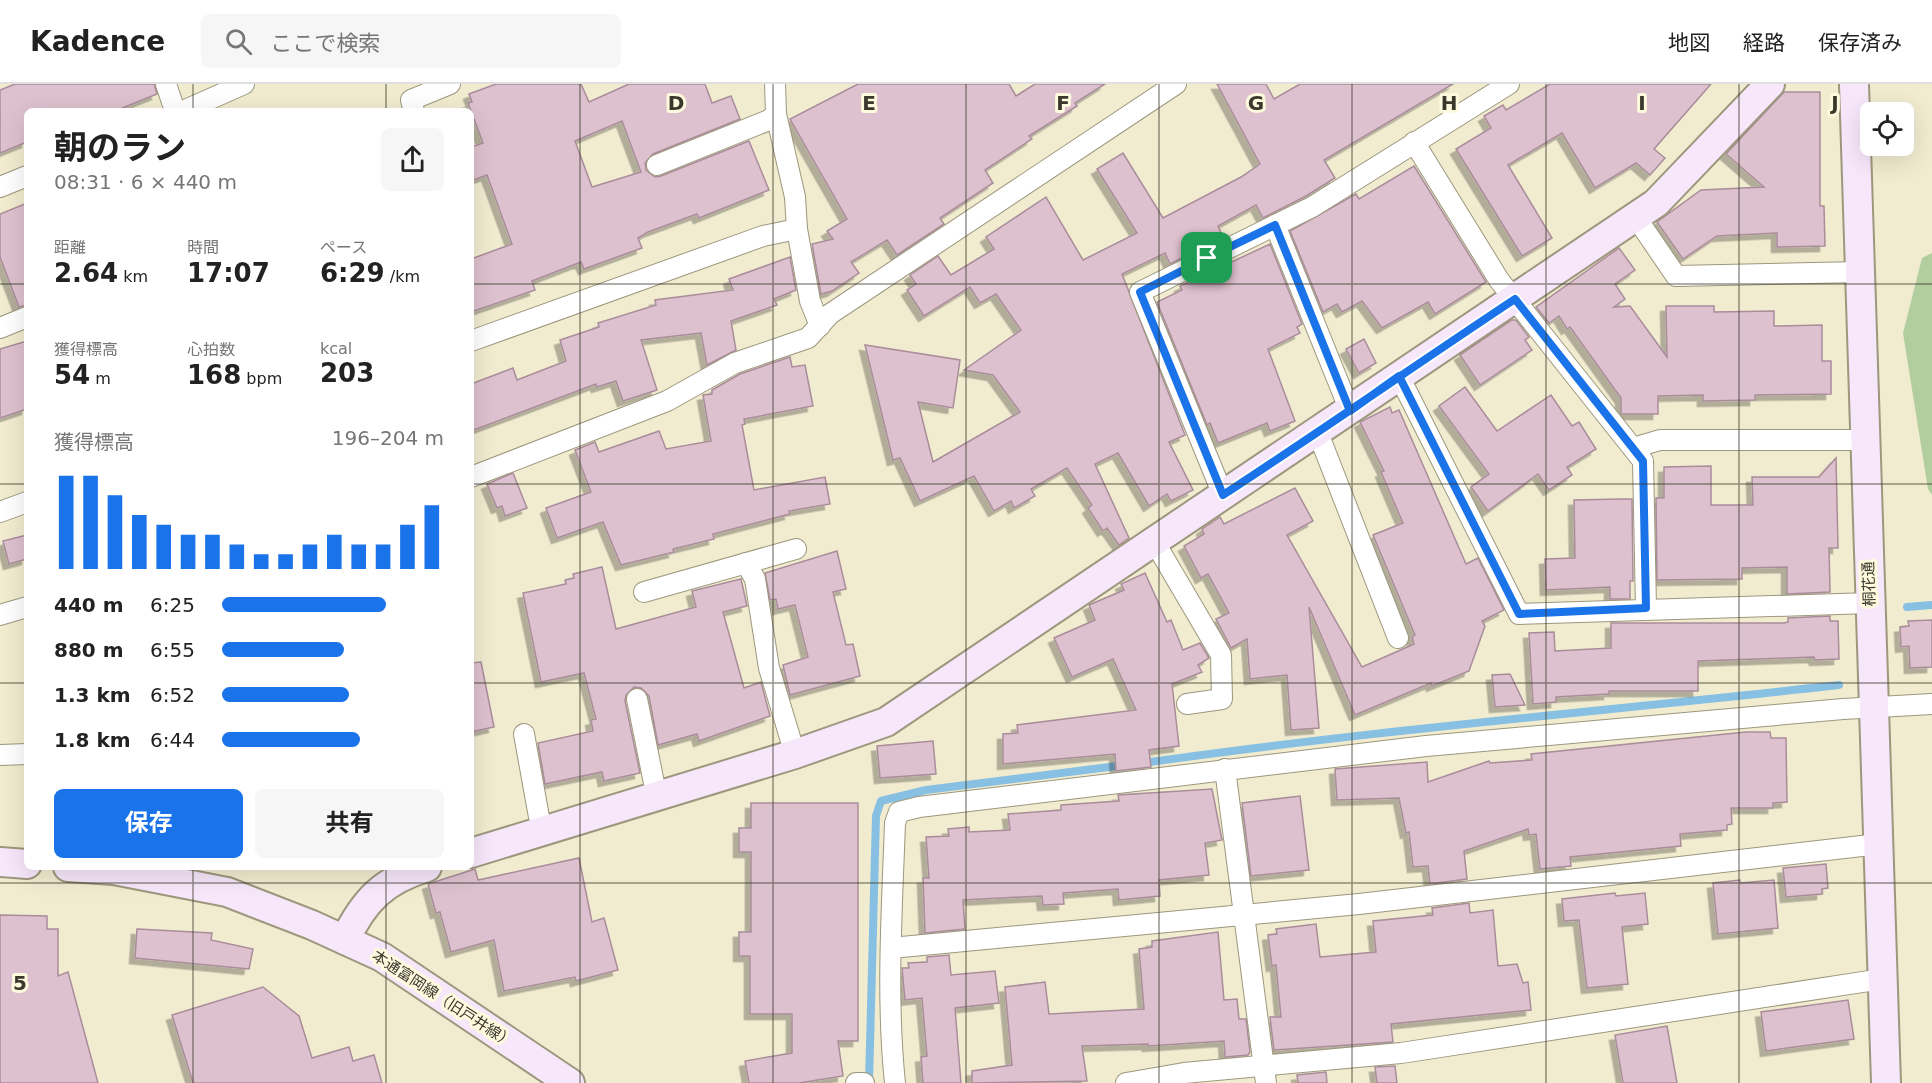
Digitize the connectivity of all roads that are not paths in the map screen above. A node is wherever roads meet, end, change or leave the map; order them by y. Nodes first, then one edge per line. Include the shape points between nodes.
1 (166, 84) edge
2 (244, 84) edge
3 (450, 84) edge
4 (1176, 84) edge
5 (1509, 84) edge
6 (1770, 84) edge
7 (1854, 84) edge
8 (780, 85) edge
9 (174, 108) edge
10 (190, 108) edge
11 (413, 108) edge
12 (776, 114) junction
13 (1414, 142) junction
14 (657, 165) dead end
15 (24, 177) edge
16 (0, 188) edge
17 (1635, 216) junction
18 (1275, 225) junction
19 (797, 230) junction
20 (1860, 272) junction
21 (1515, 299) junction
22 (24, 318) edge
23 (820, 326) junction
24 (0, 328) edge
25 (474, 340) edge
26 (1399, 376) junction
27 (1350, 411) junction
28 (1318, 433) junction
29 (1866, 440) junction
30 (1633, 448) junction
31 (474, 476) edge
32 (1223, 495) junction
33 (24, 503) edge
34 (0, 512) edge
35 (1154, 542) junction
36 (796, 549) dead end
37 (746, 563) junction
38 (644, 592) dead end
39 (1870, 603) junction
40 (24, 608) edge
41 (1646, 608) junction
42 (0, 615) edge
43 (1398, 639) dead end
44 (637, 699) dead end
45 (1187, 704) dead end
46 (1932, 704) edge
47 (1873, 707) junction
48 (524, 734) dead end
49 (24, 754) edge
50 (795, 754) junction
51 (0, 755) edge
52 (1225, 770) junction
53 (654, 783) dead end
54 (539, 817) dead end
55 (1879, 844) junction
56 (474, 852) edge
57 (0, 862) edge
58 (24, 864) edge
59 (114, 870) edge
60 (420, 870) edge
61 (1243, 914) junction
62 (345, 940) junction
63 (891, 948) junction
64 (1882, 979) junction
65 (1264, 1074) edge
66 (570, 1083) edge
67 (857, 1083) edge
68 (864, 1083) edge
69 (895, 1083) edge
70 (1126, 1083) edge
71 (1886, 1083) edge

1 - 9 street
2 - 10 street
3 - 11 street via 411,100
4 - 23 street via 830,314
5 - 13 street
6 - 17 street via 1656,203
7 - 20 street, 桐花通
8 - 12 street
12 - 14 street
12 - 19 street via 795,197
13 - 18 street via 1312,207
13 - 21 street via 1499,280
15 - 16 street
17 - 20 street via 1676,276
17 - 21 street
18 - 27 street
18 - 32 street via 1140,292
19 - 23 street via 810,301
19 - 25 street via 763,236
20 - 29 street, 桐花通
21 - 26 street
21 - 30 street
22 - 24 street
23 - 31 street via 808,338 735,363 667,401
26 - 27 street
26 - 41 street via 1519,614
27 - 28 street
28 - 32 street
28 - 43 street
29 - 30 street via 1660,440
29 - 39 street, 桐花通
30 - 41 street via 1643,461
32 - 35 street
33 - 34 street
35 - 45 street via 1221,655 1222,699
35 - 50 street via 886,723
36 - 37 street
37 - 38 street
37 - 50 street via 754,579 769,668
39 - 41 street
39 - 47 street, 桐花通
40 - 42 street
44 - 53 street
46 - 47 street
47 - 52 street via 1426,746
47 - 55 street, 桐花通
48 - 54 street
49 - 51 street
50 - 56 street
52 - 61 street
52 - 63 street via 899,812 894,823
55 - 61 street via 1371,903
55 - 64 street, 桐花通
57 - 58 street
59 - 62 street, 本通富岡線（旧戸井線） via 227,892
60 - 62 street via 383,886 358,914
61 - 63 street
61 - 65 street
62 - 66 street, 本通富岡線（旧戸井線） via 382,957
63 - 69 street
64 - 65 street
64 - 71 street, 桐花通
65 - 70 street via 1184,1073
67 - 68 street

